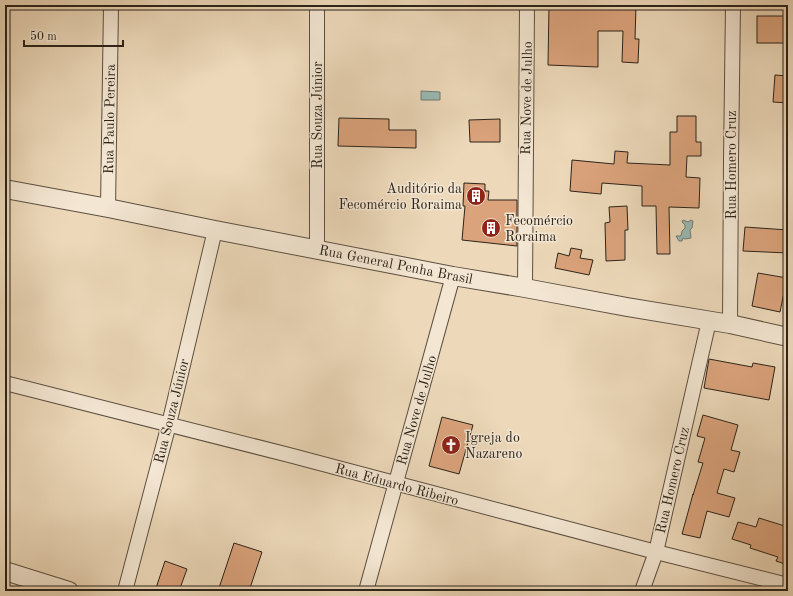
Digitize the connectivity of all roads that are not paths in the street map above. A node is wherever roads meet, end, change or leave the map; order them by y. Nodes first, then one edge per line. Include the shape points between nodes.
1 (111, 5) edge
2 (317, 5) edge
3 (527, 5) edge
4 (733, 5) edge
5 (5, 189) edge
6 (108, 208) junction
7 (215, 230) junction
8 (317, 249) junction
9 (453, 276) junction
10 (525, 288) junction
11 (709, 321) junction
12 (730, 324) junction
13 (788, 337) edge
14 (5, 383) edge
15 (169, 424) junction
16 (396, 484) junction
17 (656, 552) junction
18 (5, 571) edge
19 (788, 585) edge
20 (69, 591) edge
21 (125, 591) edge
22 (366, 591) edge
23 (642, 591) edge

1 - 6 street, Rua Paulo Pereira
2 - 8 street, Rua Souza Júnior
3 - 10 street, Rua Nove de Julho
4 - 12 street, Rua Homero Cruz
5 - 6 street, Rua General Penha Brasil
6 - 7 street, Rua General Penha Brasil
7 - 8 street, Rua General Penha Brasil
7 - 15 street, Rua Souza Júnior
8 - 9 street, Rua General Penha Brasil
9 - 10 street, Rua General Penha Brasil
9 - 16 street, Rua Nove de Julho
10 - 11 street, Rua General Penha Brasil
11 - 12 street, Rua General Penha Brasil
11 - 17 street, Rua Homero Cruz
12 - 13 street, Rua General Penha Brasil
14 - 15 street, Rua Eduardo Ribeiro
15 - 16 street, Rua Eduardo Ribeiro
15 - 21 street, Rua Souza Júnior
16 - 17 street, Rua Eduardo Ribeiro
16 - 22 street, Rua Nove de Julho
17 - 19 street, Rua Eduardo Ribeiro
17 - 23 street, Rua Homero Cruz
18 - 20 street

